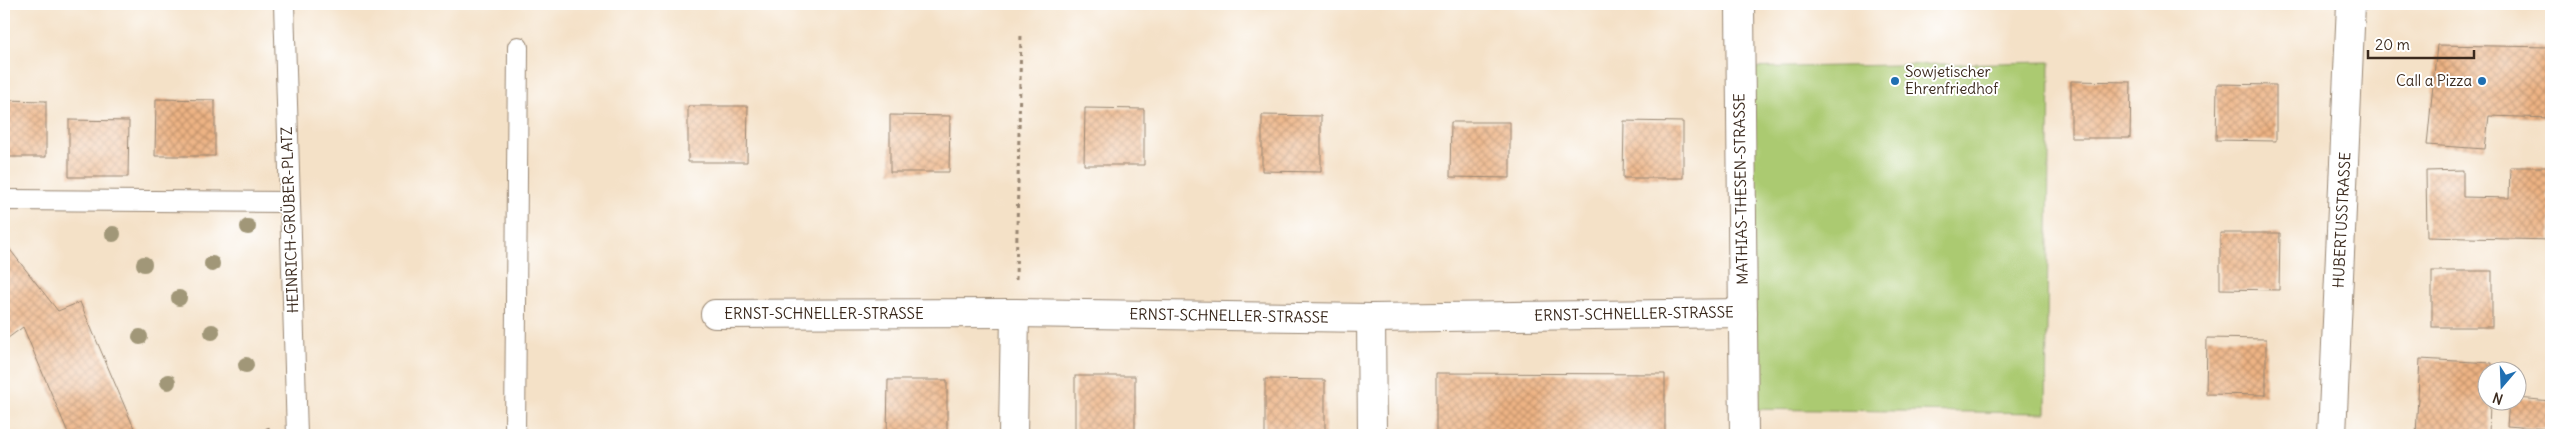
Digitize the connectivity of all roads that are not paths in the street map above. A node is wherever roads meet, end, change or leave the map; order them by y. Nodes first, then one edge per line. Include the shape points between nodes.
1 (284, 4) edge
2 (1740, 4) edge
3 (2351, 4) edge
4 (518, 47) dead end
5 (4, 200) edge
6 (289, 202) junction
7 (1743, 312) junction
8 (715, 314) dead end
9 (1015, 314) junction
10 (1371, 318) junction
11 (296, 435) edge
12 (514, 435) edge
13 (1014, 435) edge
14 (1372, 435) edge
15 (1744, 435) edge
16 (2332, 435) edge

1 - 6 lane, HEINRICH-GRÜBER-PLATZ
2 - 7 street, MATHIAS-THESEN-STRASSE
3 - 16 street, HUBERTUSSTRASSE
4 - 12 lane
5 - 6 lane
6 - 11 lane, HEINRICH-GRÜBER-PLATZ
7 - 10 street, ERNST-SCHNELLER-STRASSE
7 - 15 street, MATHIAS-THESEN-STRASSE
8 - 9 street, ERNST-SCHNELLER-STRASSE
9 - 10 street, ERNST-SCHNELLER-STRASSE
9 - 13 street
10 - 14 street

